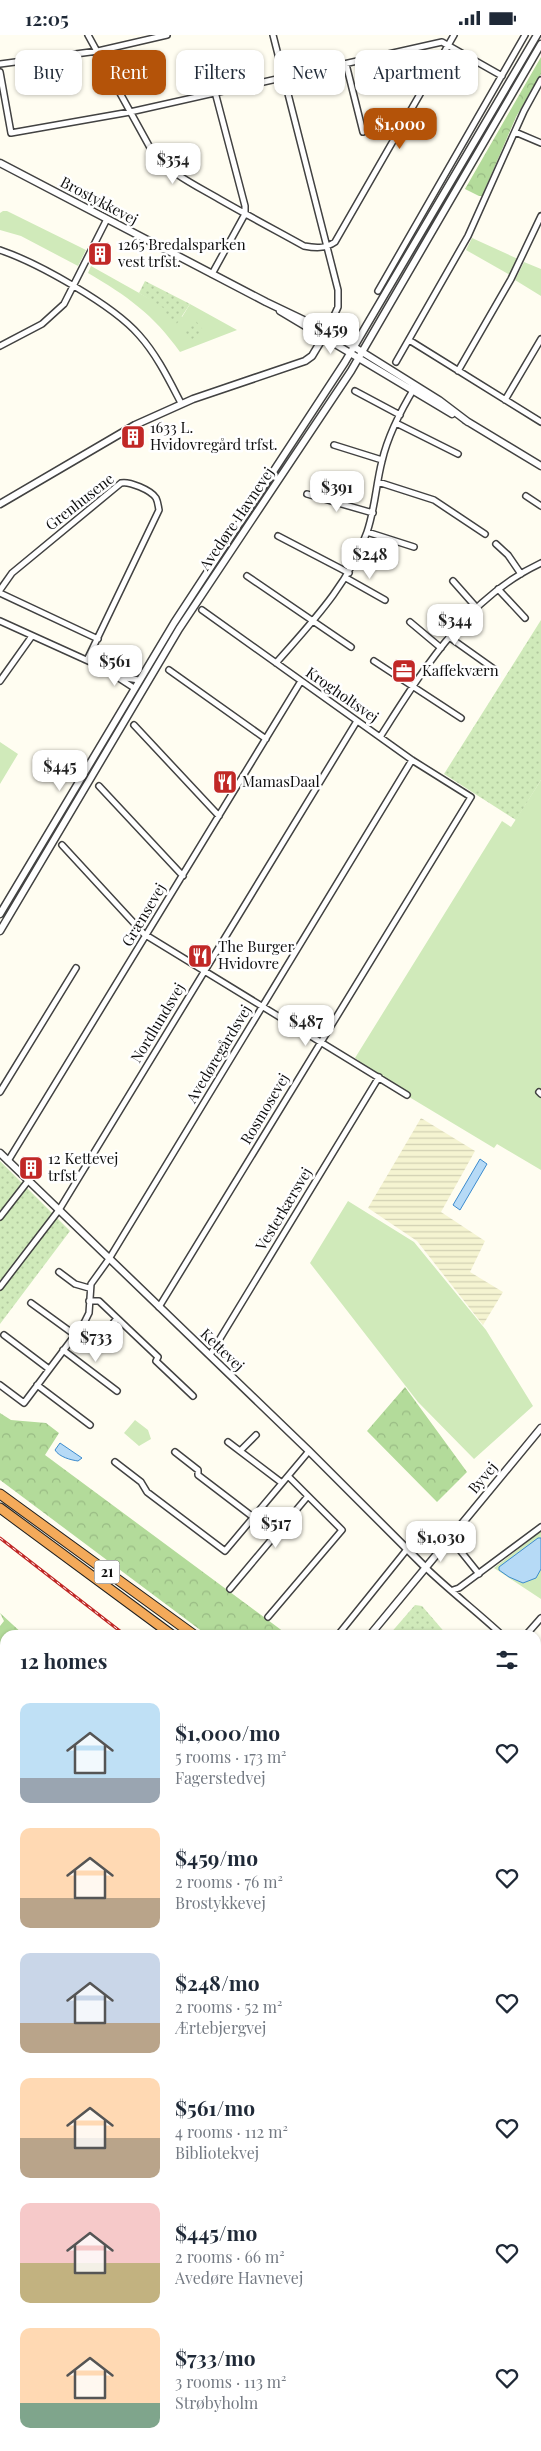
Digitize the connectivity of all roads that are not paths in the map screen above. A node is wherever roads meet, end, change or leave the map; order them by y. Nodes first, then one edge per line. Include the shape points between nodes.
1 (88, 35) edge
2 (167, 35) edge
3 (273, 35) edge
4 (454, 35) edge
5 (525, 35) edge
6 (537, 35) edge
7 (541, 44) edge
8 (448, 45) junction
9 (97, 50) edge
10 (102, 50) edge
11 (277, 50) edge
12 (92, 52) edge
13 (0, 64) edge
14 (346, 64) joint
15 (0, 72) edge
16 (502, 76) junction
17 (541, 81) edge
18 (121, 95) edge
19 (202, 95) edge
20 (216, 95) edge
21 (289, 95) edge
22 (130, 112) junction
23 (363, 132) dead end
24 (515, 132) junction
25 (541, 143) edge
26 (0, 163) edge
27 (245, 213) junction
28 (541, 216) edge
29 (107, 219) junction
30 (328, 247) junction
31 (0, 250) edge
32 (212, 274) junction
33 (74, 287) junction
34 (378, 291) dead end
35 (266, 302) junction
36 (327, 331) junction
37 (323, 337) junction
38 (541, 339) edge
39 (409, 340) junction
40 (0, 346) edge
41 (354, 347) junction
42 (362, 352) junction
43 (350, 354) junction
44 (358, 359) junction
45 (396, 362) dead end
46 (458, 371) junction
47 (414, 389) junction
48 (355, 391) dead end
49 (505, 400) junction
50 (181, 403) junction
51 (400, 415) junction
52 (541, 422) edge
53 (396, 423) junction
54 (334, 445) dead end
55 (458, 454) dead end
56 (382, 460) junction
57 (541, 466) edge
58 (378, 482) junction
59 (307, 494) dead end
60 (526, 497) dead end
61 (0, 504) edge
62 (541, 506) edge
63 (373, 513) junction
64 (367, 532) junction
65 (485, 534) dead end
66 (278, 535) dead end
67 (496, 544) dead end
68 (414, 547) dead end
69 (541, 563) edge
70 (521, 574) junction
71 (248, 576) dead end
72 (347, 576) junction
73 (453, 581) dead end
74 (498, 589) junction
75 (0, 592) edge
76 (385, 600) dead end
77 (476, 607) junction
78 (202, 610) dead end
79 (525, 618) dead end
80 (0, 621) edge
81 (313, 621) junction
82 (410, 622) dead end
83 (32, 636) junction
84 (448, 637) junction
85 (98, 639) junction
86 (350, 647) dead end
87 (441, 648) junction
88 (86, 660) junction
89 (374, 661) dead end
90 (276, 663) junction
91 (106, 669) junction
92 (494, 669) dead end
93 (168, 670) dead end
94 (139, 680) junction
95 (0, 681) edge
96 (301, 681) junction
97 (134, 688) junction
98 (413, 688) junction
99 (460, 718) dead end
100 (357, 721) junction
101 (134, 725) dead end
102 (380, 737) junction
103 (266, 739) junction
104 (412, 760) junction
105 (100, 786) dead end
106 (471, 797) joint
107 (219, 816) junction
108 (62, 845) dead end
109 (182, 876) junction
110 (0, 914) edge
111 (0, 931) edge
112 (146, 935) junction
113 (76, 968) dead end
114 (205, 971) junction
115 (263, 1006) junction
116 (321, 1041) junction
117 (379, 1077) junction
118 (0, 1092) edge
119 (408, 1095) dead end
120 (0, 1153) edge
121 (8, 1161) junction
122 (28, 1181) junction
123 (59, 1209) junction
124 (0, 1217) edge
125 (109, 1259) junction
126 (59, 1272) dead end
127 (0, 1287) edge
128 (89, 1288) junction
129 (89, 1301) junction
130 (31, 1303) dead end
131 (159, 1307) junction
132 (117, 1318) junction
133 (4, 1335) dead end
134 (75, 1335) junction
135 (96, 1346) dead end
136 (63, 1350) junction
137 (210, 1355) junction
138 (49, 1369) junction
139 (0, 1385) edge
140 (37, 1385) junction
141 (117, 1391) dead end
142 (193, 1396) dead end
143 (90, 1425) dead end
144 (541, 1428) edge
145 (256, 1435) dead end
146 (228, 1442) dead end
147 (240, 1451) junction
148 (309, 1451) junction
149 (175, 1453) dead end
150 (114, 1462) dead end
151 (288, 1476) junction
152 (282, 1483) junction
153 (0, 1489) edge
154 (0, 1494) edge
155 (308, 1496) junction
156 (0, 1508) edge
157 (20, 1508) junction
158 (253, 1517) junction
159 (540, 1530) edge
160 (470, 1537) dead end
161 (408, 1548) junction
162 (425, 1567) junction
163 (479, 1574) junction
164 (230, 1589) dead end
165 (453, 1590) junction
166 (268, 1617) dead end
167 (541, 1618) edge
168 (165, 1630) edge
169 (187, 1630) edge
170 (342, 1630) edge
171 (374, 1630) edge
172 (496, 1630) edge
173 (530, 1630) edge

1 - 9 street
2 - 10 street
3 - 11 street
4 - 8 street
5 - 16 street
6 - 41 street, Avedøre Havnevej
7 - 42 street, Avedøre Havnevej
8 - 14 street via 442,42
8 - 16 street
8 - 30 street via 335,242
12 - 13 street
14 - 23 street
15 - 22 street via 11,133
16 - 34 street
17 - 24 street
18 - 22 street
19 - 22 street
20 - 27 street
21 - 30 street
22 - 27 street via 162,164
24 - 25 street
24 - 39 street via 468,236
26 - 29 street, Brostykkevej
27 - 30 street via 304,246
27 - 32 street
28 - 46 street via 515,272
29 - 32 street, Brostykkevej
29 - 33 street
30 - 36 street via 339,299
31 - 33 street
32 - 35 street, Brostykkevej
33 - 40 street via 64,303 42,324
33 - 50 street via 104,305 139,335 164,370
35 - 36 street, Brostykkevej
35 - 37 street, Brostykkevej
36 - 37 street
36 - 41 street, Brostykkevej
37 - 43 street, Brostykkevej
37 - 50 street via 312,356 298,365
38 - 49 street
39 - 45 street
39 - 46 street
41 - 42 street, Brostykkevej
41 - 43 street, Avedøre Havnevej
42 - 44 street, Avedøre Havnevej
42 - 47 street, Brostykkevej
43 - 44 street, Brostykkevej
43 - 94 street, Avedøre Havnevej
44 - 47 street, Brostykkevej
44 - 111 street, Avedøre Havnevej via 179,629
46 - 49 street
47 - 51 street
47 - 57 street, Brostykkevej
48 - 51 street
49 - 52 street
50 - 61 street via 110,438
51 - 53 street
53 - 55 street
53 - 56 street
54 - 56 street
56 - 58 street
58 - 63 street
58 - 65 street via 434,500
59 - 63 street
60 - 62 street
63 - 64 street
64 - 68 street
64 - 72 street
66 - 72 street
67 - 70 street
69 - 70 street
70 - 74 street
71 - 81 street
72 - 76 street
72 - 81 street
73 - 77 street
74 - 77 street
74 - 79 street
75 - 85 street, Grenhusene
75 - 85 street, Grenhusene via 12,573 121,483 126,482 153,494 158,510
77 - 84 street
78 - 90 street, Krogholtsvej
80 - 83 street
81 - 86 street
81 - 90 street
82 - 87 street
83 - 88 street
83 - 95 street
84 - 87 street
84 - 92 street
85 - 88 street, Grenhusene
87 - 98 street
88 - 91 street
89 - 98 street
90 - 96 street, Krogholtsvej
91 - 94 street
91 - 97 street
93 - 103 street
94 - 97 street, Avedøre Havnevej
96 - 100 street, Krogholtsvej
96 - 103 street, Grænsevej
97 - 110 street, Avedøre Havnevej
98 - 99 street
98 - 102 street
100 - 102 street, Krogholtsvej
100 - 114 street, Nordlundsvej
101 - 107 street
102 - 104 street, Krogholtsvej
103 - 107 street, Grænsevej
104 - 106 street, Krogholtsvej
104 - 115 street, Avedøregårdsvej
105 - 109 street
106 - 116 street, Rosmosevej
107 - 109 street, Grænsevej
108 - 112 street
109 - 112 street, Grænsevej
112 - 114 street
112 - 121 street, Grænsevej
113 - 118 street
114 - 115 street
114 - 123 street, Nordlundsvej
115 - 116 street
115 - 125 street, Avedøregårdsvej
116 - 117 street
116 - 131 street, Rosmosevej
117 - 119 street
117 - 137 street, Vesterkærsvej
120 - 121 street, Kettevej
121 - 122 street, Kettevej
122 - 123 street, Kettevej
122 - 124 street
123 - 125 street, Kettevej
123 - 127 street, Nordlundsvej
125 - 128 street, Avedøregårdsvej
125 - 131 street, Kettevej
126 - 128 street via 75,1284
128 - 129 street
129 - 132 street via 100,1301
129 - 134 street via 87,1319
130 - 134 street
131 - 137 street, Kettevej
132 - 135 street
132 - 142 street
133 - 138 street
134 - 136 street
136 - 138 street
136 - 141 street
137 - 148 street, Kettevej
138 - 140 street
139 - 140 street via 24,1403
140 - 143 street
144 - 162 street, Byvej
145 - 147 street
146 - 147 street
147 - 152 street
148 - 151 street
148 - 161 street, Kettevej
149 - 158 street
150 - 158 street via 141,1482 147,1492 225,1551
151 - 152 street
151 - 155 street
152 - 158 street
153 - 157 highway
154 - 157 highway, 21
155 - 164 street
155 - 166 street via 342,1530
156 - 168 highway, 21
157 - 169 highway, 21
159 - 163 street
160 - 163 street via 460,1549
161 - 162 street, Kettevej
161 - 170 street
162 - 165 street via 446,1588
162 - 171 street, Byvej
163 - 165 street
165 - 172 street via 462,1602
167 - 173 street

